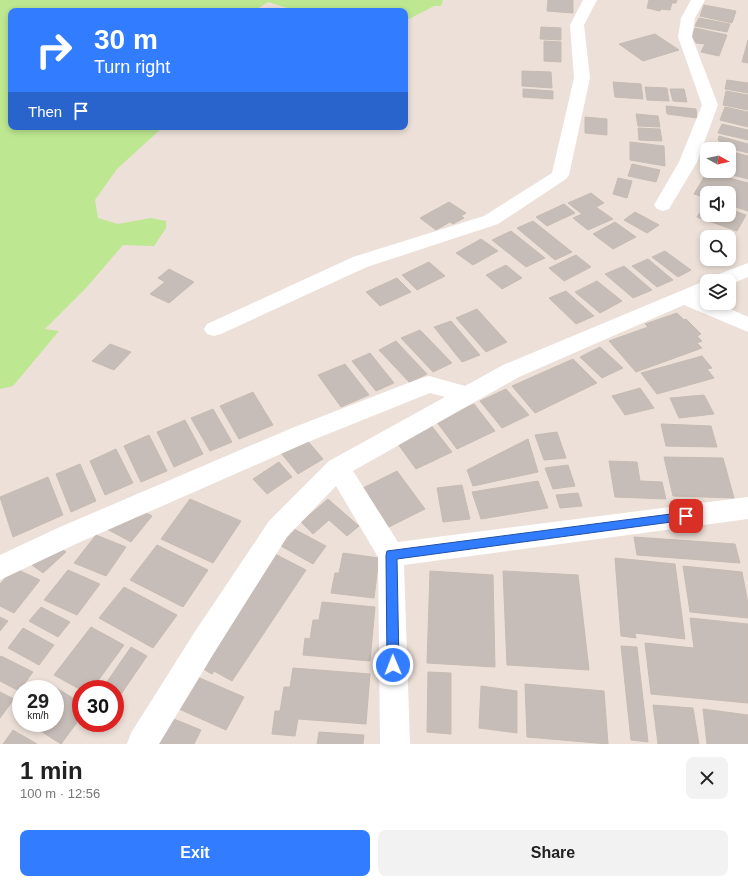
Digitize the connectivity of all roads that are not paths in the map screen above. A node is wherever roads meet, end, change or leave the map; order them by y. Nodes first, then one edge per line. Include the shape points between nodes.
1 (590, 0) edge
2 (698, 0) edge
3 (663, 205) dead end
4 (748, 269) edge
5 (736, 274) edge
6 (700, 290) edge
7 (685, 297) junction
8 (748, 325) edge
9 (214, 329) dead end
10 (466, 395) junction
11 (338, 468) junction
12 (748, 508) edge
13 (391, 555) junction
14 (1, 568) edge
15 (142, 744) edge
16 (395, 744) edge

1 - 9 street via 577,26 582,78 560,175 491,220 360,262
2 - 3 street via 688,18 685,37 710,105 688,162
4 - 5 street
6 - 7 street
7 - 8 street
7 - 10 street via 512,372
10 - 11 street
10 - 14 street via 429,384 300,435 76,532
11 - 13 street
11 - 15 street via 278,530
12 - 13 street
13 - 16 street

